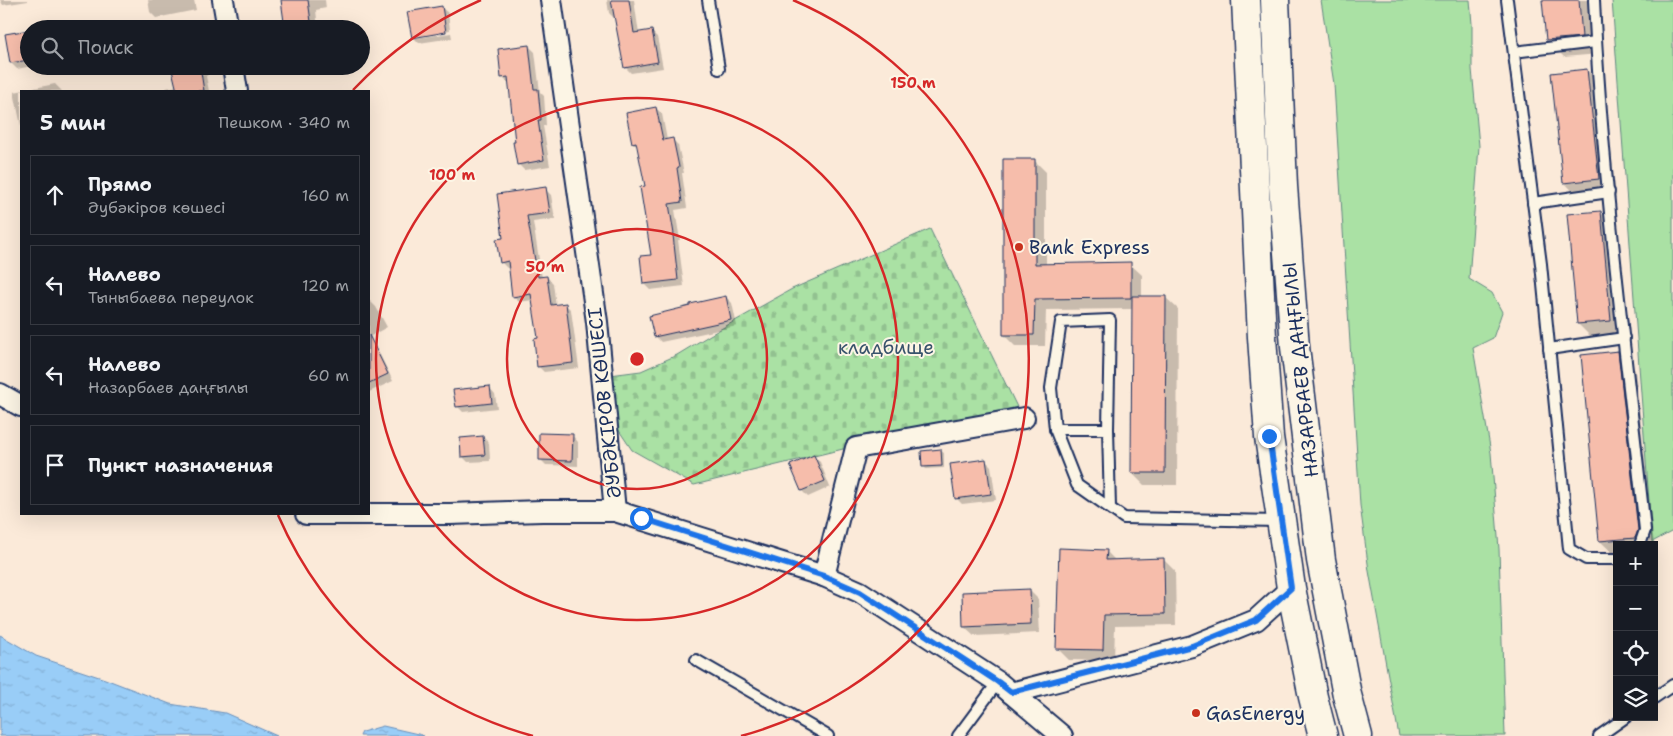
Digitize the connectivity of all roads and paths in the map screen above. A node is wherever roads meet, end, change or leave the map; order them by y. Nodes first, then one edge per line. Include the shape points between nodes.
1 (223, 0) edge
2 (551, 0) edge
3 (708, 0) edge
4 (1246, 0) edge
5 (1275, 0) edge
6 (1507, 0) edge
7 (1594, 0) edge
8 (226, 20) edge
9 (1596, 42) junction
10 (1514, 52) junction
11 (719, 69) dead end
12 (235, 75) edge
13 (237, 90) edge
14 (1608, 192) junction
15 (1533, 203) junction
16 (1624, 338) junction
17 (1549, 349) junction
18 (0, 394) edge
19 (20, 405) edge
20 (1024, 418) dead end
21 (1055, 429) junction
22 (1108, 429) junction
23 (1110, 508) junction
24 (615, 511) junction
25 (370, 514) edge
26 (1280, 520) junction
27 (1641, 541) edge
28 (1613, 558) edge
29 (824, 576) junction
30 (1291, 588) junction
31 (696, 660) dead end
32 (1673, 685) edge
33 (1005, 687) junction
34 (1658, 695) edge
35 (1620, 721) edge
36 (828, 736) edge
37 (958, 736) edge
38 (1062, 736) edge
39 (1323, 736) edge
40 (1358, 736) edge
41 (1599, 736) edge

1 - 8 street
2 - 24 street, ӘУБӘКІРОВ КӨШЕСІ via 597,322
3 - 11 lane
4 - 26 main road, НАЗАРБАЕВ ДАҢҒЫЛЫ via 1264,367
5 - 40 main road, НАЗАРБАЕВ ДАҢҒЫЛЫ via 1283,186 1295,347 1321,560
6 - 10 lane
7 - 9 lane
9 - 10 lane
9 - 14 lane
10 - 15 lane
12 - 13 street
14 - 15 lane
14 - 16 lane
15 - 17 lane
16 - 17 lane
16 - 27 lane via 1645,530
17 - 28 lane via 1569,549 1586,559
18 - 19 street
20 - 29 street via 856,448
21 - 22 lane
21 - 22 lane via 1051,388 1061,322 1110,320
21 - 23 lane via 1077,485
22 - 23 lane
23 - 26 lane via 1124,518
24 - 25 street
24 - 29 street, ӘУБӘКІРОВ КӨШЕСІ
26 - 30 main road, НАЗАРБАЕВ ДАҢҒЫЛЫ
29 - 33 street, ӘУБӘКІРОВ КӨШЕСІ via 860,592
30 - 33 street via 1256,620 1192,646
30 - 39 main road, НАЗАРБАЕВ ДАҢҒЫЛЫ
31 - 36 lane
32 - 34 lane
33 - 37 lane
33 - 38 street, ӘУБӘКІРОВ КӨШЕСІ
35 - 41 lane

